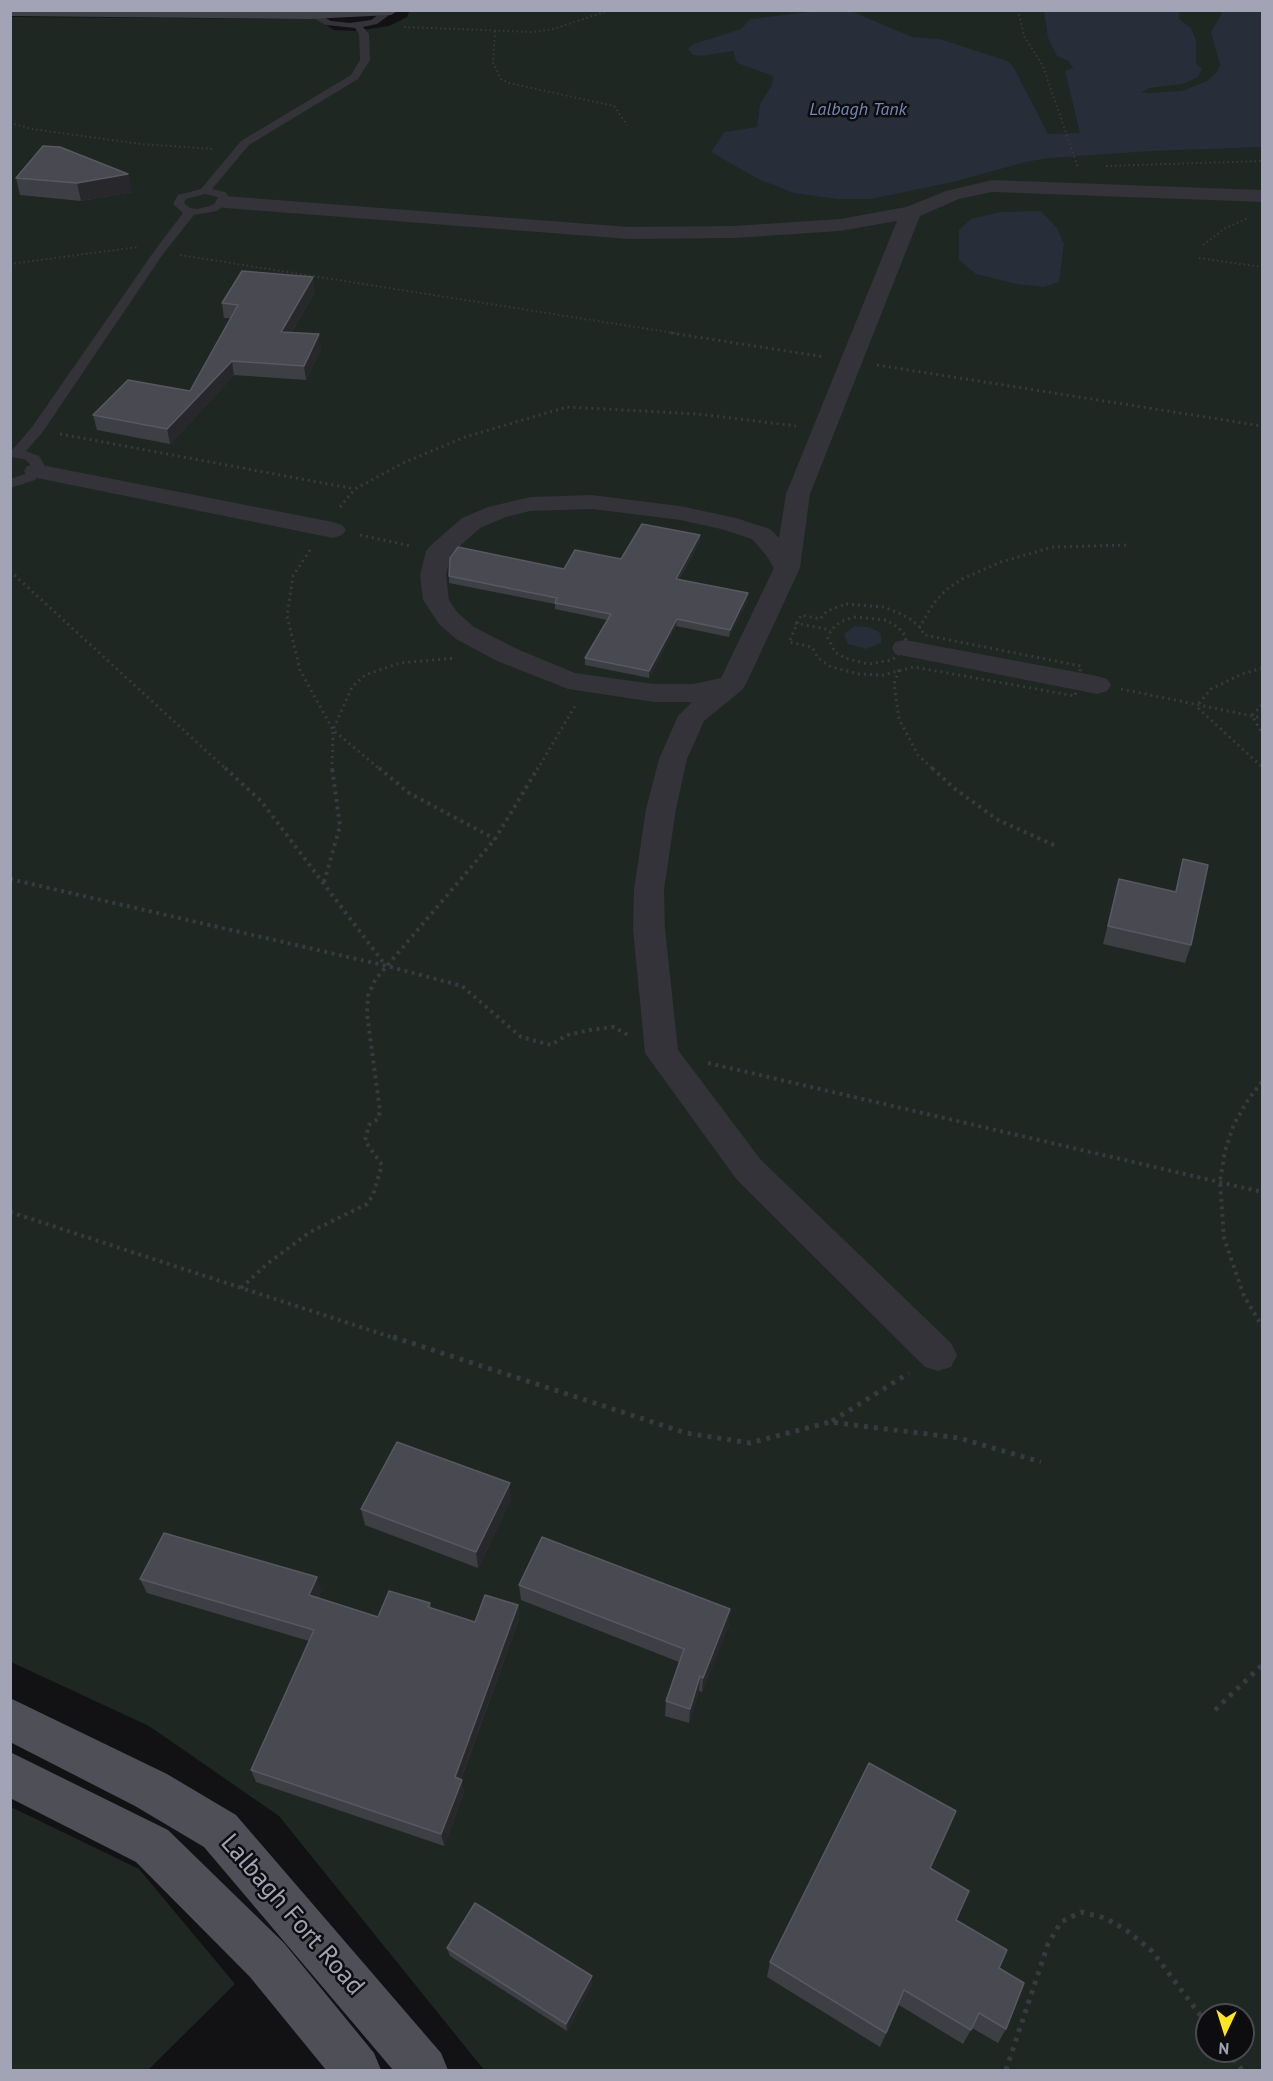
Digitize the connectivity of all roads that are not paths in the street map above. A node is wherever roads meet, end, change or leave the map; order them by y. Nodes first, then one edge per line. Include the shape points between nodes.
1 (391, 10) edge
2 (10, 11) edge
3 (353, 21) edge
4 (205, 191) junction
5 (1263, 195) edge
6 (225, 202) junction
7 (191, 211) junction
8 (911, 213) junction
9 (14, 453) edge
10 (36, 471) junction
11 (10, 484) edge
12 (333, 530) road end
13 (787, 568) junction
14 (906, 654) road end
15 (732, 684) junction
16 (1097, 685) road end
17 (938, 1355) road end
18 (10, 1719) edge
19 (10, 1774) edge
20 (357, 2070) edge
21 (424, 2070) edge

1 - 3 main road
2 - 3 main road via 312,14
3 - 4 lane via 365,60 355,77 244,143
4 - 6 lane via 221,194
4 - 7 lane via 189,193 178,200 181,208
5 - 8 street via 992,186 953,195
6 - 7 lane via 213,209
6 - 8 street via 629,233 840,225
7 - 9 lane via 37,430
8 - 13 street via 798,494
9 - 10 lane via 34,459
10 - 11 lane
10 - 12 street
13 - 15 street
13 - 15 street via 760,534 680,513 592,502 530,504 497,512 471,523 439,551 433,576 436,600 448,618 465,633 511,656 568,680 654,693 693,693
14 - 16 street
15 - 17 street via 692,716 673,759 661,809 649,890 649,929 662,1053 749,1170
18 - 21 main road, Lalbagh Fort Road via 151,1790 220,1831
19 - 20 main road via 152,1846 267,1960

